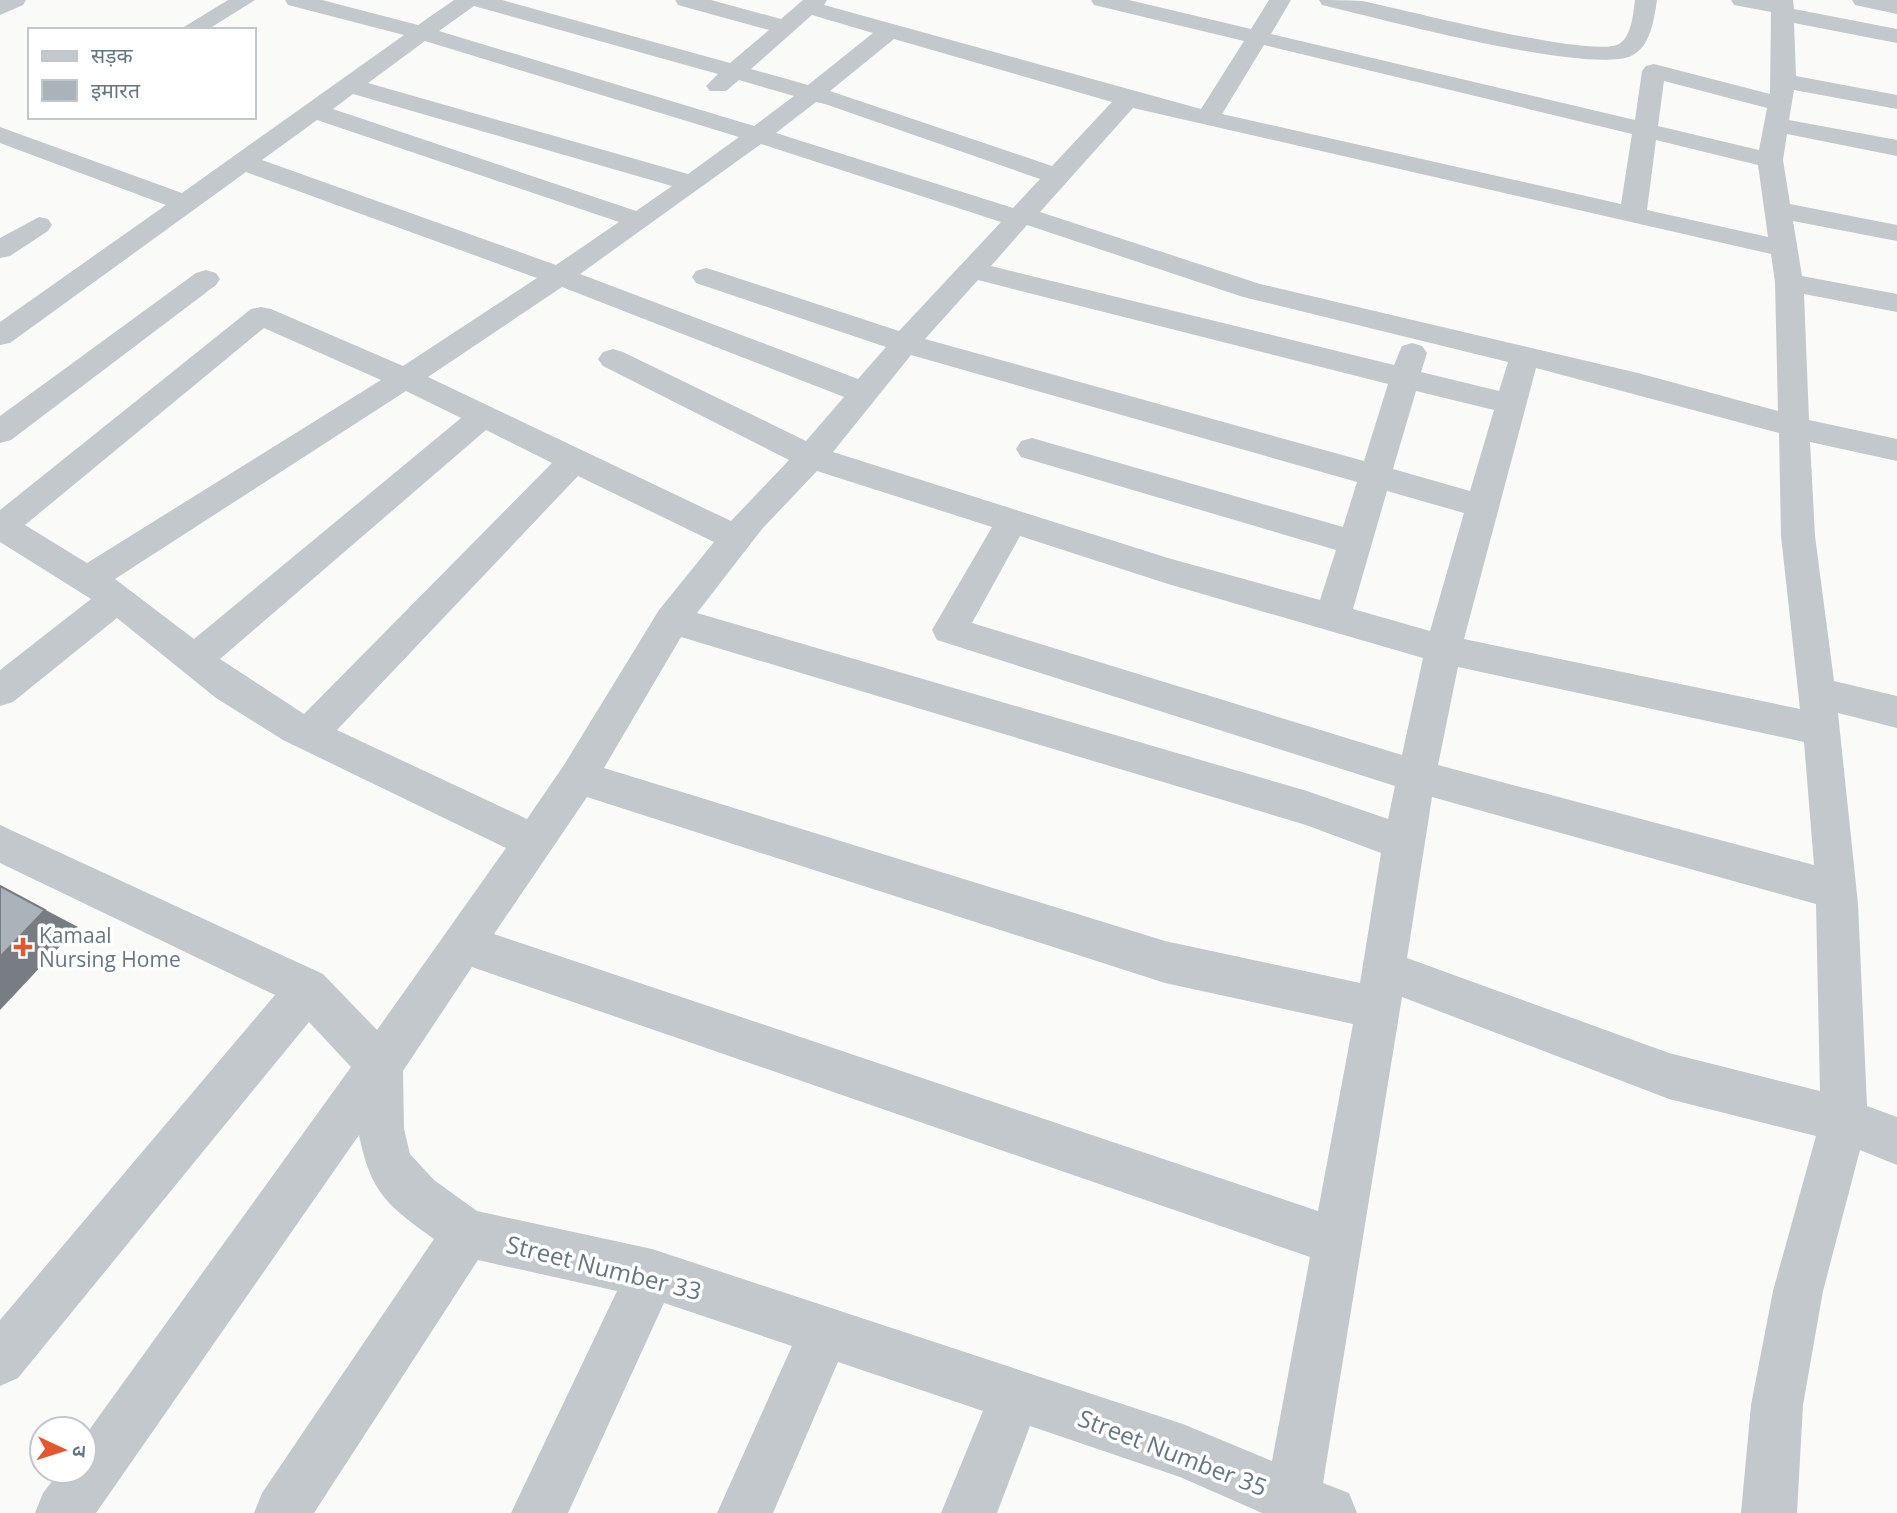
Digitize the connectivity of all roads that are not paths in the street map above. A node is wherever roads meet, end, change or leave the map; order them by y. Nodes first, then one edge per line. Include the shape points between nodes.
1 (16, 0) edge
2 (244, 0) edge
3 (296, 0) edge
4 (468, 0) edge
5 (478, 0) edge
6 (686, 0) edge
7 (1102, 0) edge
8 (1280, 0) edge
9 (1330, 0) edge
10 (1646, 0) edge
11 (1742, 0) edge
12 (1863, 0) edge
13 (812, 3) edge
14 (1783, 7) edge
15 (1897, 7) edge
16 (0, 8) edge
17 (785, 27) junction
18 (195, 28) edge
19 (891, 30) junction
20 (424, 32) junction
21 (1897, 36) edge
22 (1257, 37) junction
23 (733, 73) junction
24 (348, 85) junction
25 (814, 94) junction
26 (1128, 99) junction
27 (1897, 102) edge
28 (313, 110) junction
29 (684, 114) junction
30 (1777, 117) junction
31 (1208, 118) junction
32 (29, 119) edge
33 (1647, 131) junction
34 (0, 135) edge
35 (757, 136) junction
36 (1897, 148) edge
37 (240, 161) junction
38 (1058, 177) junction
39 (690, 183) junction
40 (183, 202) junction
41 (1779, 210) junction
42 (1633, 215) junction
43 (1022, 217) junction
44 (638, 220) junction
45 (39, 225) dead end
46 (1897, 233) edge
47 (0, 250) edge
48 (1787, 266) junction
49 (972, 270) junction
50 (559, 276) junction
51 (706, 277) dead end
52 (206, 279) dead end
53 (1897, 303) edge
54 (1419, 331) junction
55 (0, 336) edge
56 (905, 343) junction
57 (1524, 356) junction
58 (613, 359) dead end
59 (404, 378) junction
60 (1405, 378) junction
61 (864, 393) junction
62 (1510, 404) junction
63 (483, 416) junction
64 (1794, 425) junction
65 (0, 432) edge
66 (1032, 449) dead end
67 (1897, 450) edge
68 (811, 457) junction
69 (574, 460) junction
70 (1374, 475) junction
71 (1482, 506) junction
72 (1012, 521) junction
73 (1, 526) edge
74 (736, 538) junction
75 (1354, 543) junction
76 (102, 589) junction
77 (1333, 617) junction
78 (672, 620) junction
79 (1443, 649) junction
80 (194, 659) junction
81 (0, 691) edge
82 (1818, 692) junction
83 (1897, 712) edge
84 (1823, 730) junction
85 (308, 735) junction
86 (1416, 776) junction
87 (578, 777) junction
88 (533, 841) junction
89 (1403, 842) junction
90 (0, 843) edge
91 (1836, 890) junction
92 (463, 944) junction
93 (307, 989) junction
94 (1381, 989) junction
95 (380, 1065) junction
96 (1844, 1120) junction
97 (1897, 1141) edge
98 (467, 1233) junction
99 (1338, 1242) junction
100 (652, 1274) junction
101 (825, 1332) junction
102 (0, 1360) edge
103 (1016, 1394) junction
104 (1304, 1508) edge
105 (63, 1513) edge
106 (282, 1513) edge
107 (539, 1513) edge
108 (745, 1513) edge
109 (969, 1513) edge
110 (1769, 1513) edge

1 - 16 street
2 - 18 street
3 - 20 street
4 - 20 street
5 - 23 street
6 - 17 street
7 - 22 street
8 - 22 street
9 - 10 street via 1555,49 1610,55 1639,37
11 - 14 street
12 - 15 street
13 - 17 street
13 - 19 street
14 - 21 street
14 - 30 street
17 - 23 street
19 - 25 street
19 - 26 street
20 - 24 street
20 - 29 street via 578,76
22 - 31 street
22 - 33 street
23 - 25 street
23 - 29 street
24 - 28 street
24 - 39 street
25 - 35 street
25 - 38 street
26 - 31 street
26 - 38 street
27 - 30 street
28 - 37 street
28 - 44 street
29 - 35 street
30 - 33 street
30 - 33 street via 1654,71
30 - 36 street
30 - 41 street
31 - 42 street
32 - 34 street
33 - 42 street
34 - 40 street
35 - 39 street
35 - 43 street
37 - 40 street
37 - 50 street
38 - 43 street
39 - 44 street
40 - 55 street
41 - 46 street
41 - 48 street
42 - 48 street
43 - 49 street
43 - 54 street via 1253,291
44 - 50 street
45 - 47 street
48 - 53 street
48 - 64 street
49 - 56 street
49 - 60 street
50 - 59 street
50 - 61 street
51 - 56 street
52 - 65 street
54 - 57 street
54 - 60 street
56 - 61 street
56 - 70 street
57 - 62 street
57 - 64 street
58 - 68 street
59 - 63 street
59 - 73 street via 261,316
59 - 76 street
60 - 62 street
60 - 70 street
61 - 68 street
62 - 71 street
63 - 69 street
63 - 80 street
64 - 67 street
64 - 82 street via 1798,536
66 - 75 street
68 - 72 street
68 - 74 street
69 - 74 street
69 - 85 street
70 - 71 street
70 - 75 street
71 - 79 street
72 - 77 street
72 - 86 street via 950,630
73 - 76 street
74 - 78 street
75 - 77 street
76 - 80 street
76 - 81 street
77 - 79 street
78 - 87 street
78 - 89 street via 1307,808
79 - 84 street
79 - 86 street
80 - 85 street via 229,687
82 - 83 street
82 - 84 street
84 - 91 street
85 - 88 street
86 - 89 street
86 - 91 street
87 - 88 street
87 - 94 street via 1165,962
88 - 92 street
89 - 94 street
90 - 93 street
91 - 96 street
92 - 95 street
92 - 99 street
93 - 95 street
93 - 102 street
94 - 96 street via 1670,1076
94 - 99 street
95 - 98 street, Street Number 33 via 381,1129 389,1166 417,1197
95 - 105 street
96 - 97 street
96 - 110 street via 1796,1304 1777,1405
98 - 100 street, Street Number 33
98 - 106 street
99 - 104 street
100 - 101 street, Street Number 33
100 - 107 street
101 - 103 street, Street Number 33
101 - 108 street
103 - 104 street, Street Number 35 via 1183,1451
103 - 109 street

